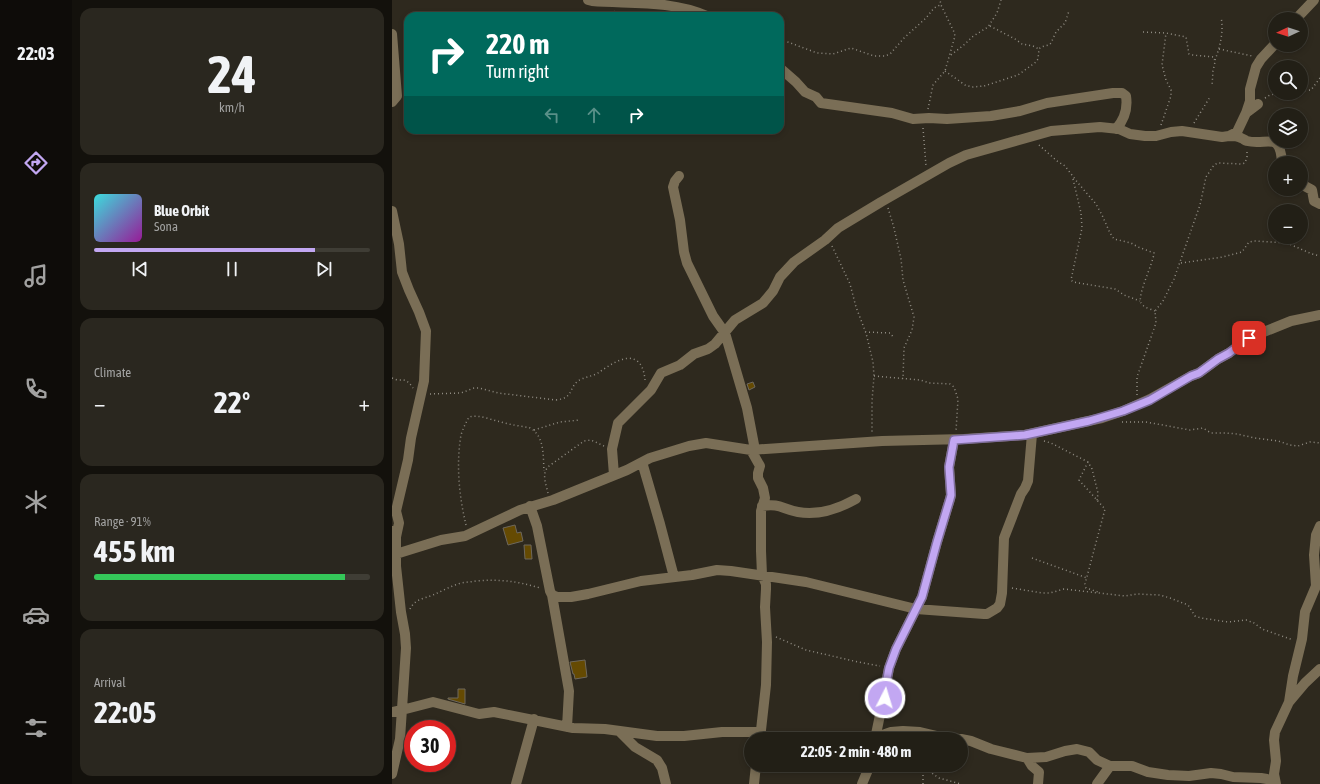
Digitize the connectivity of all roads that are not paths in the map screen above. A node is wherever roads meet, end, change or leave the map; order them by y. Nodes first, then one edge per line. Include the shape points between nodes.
1 (588, 0) edge
2 (1314, 0) edge
3 (697, 12) edge
4 (1303, 12) edge
5 (392, 34) edge
6 (1268, 52) edge
7 (784, 72) edge
8 (392, 102) edge
9 (1258, 104) road end
10 (1246, 114) junction
11 (1116, 129) junction
12 (1229, 136) junction
13 (1281, 156) edge
14 (679, 176) dead end
15 (1308, 188) edge
16 (1320, 204) edge
17 (392, 211) edge
18 (1320, 314) edge
19 (725, 333) junction
20 (1032, 435) junction
21 (954, 440) junction
22 (753, 450) junction
23 (642, 462) junction
24 (614, 475) junction
25 (856, 499) dead end
26 (530, 506) junction
27 (762, 506) junction
28 (1320, 526) edge
29 (394, 534) edge
30 (394, 556) edge
31 (762, 575) junction
32 (674, 577) junction
33 (551, 593) junction
34 (916, 609) junction
35 (1320, 669) edge
36 (1289, 702) junction
37 (397, 711) edge
38 (534, 719) junction
39 (567, 727) junction
40 (620, 732) junction
41 (760, 732) edge
42 (875, 732) edge
43 (744, 734) edge
44 (968, 740) edge
45 (1027, 758) junction
46 (1110, 766) junction
47 (755, 772) edge
48 (867, 772) edge
49 (392, 774) edge
50 (516, 784) edge
51 (666, 784) edge
52 (754, 784) edge
53 (862, 784) edge
54 (1038, 784) edge
55 (1097, 784) edge
56 (1275, 784) edge

1 - 3 street via 667,5
2 - 4 street
5 - 8 street via 397,96
6 - 10 street via 1256,67
7 - 11 street via 821,103 892,113 913,119 991,116 1026,110 1047,103 1122,93 1127,99 1126,111
9 - 10 street
10 - 12 street via 1240,128
11 - 12 street via 1135,135 1156,136 1188,131
11 - 19 street via 1100,127 1051,131 966,155 838,228 794,262 780,277 763,303 735,320
12 - 13 street via 1246,141 1270,141 1280,149
14 - 19 street via 673,187 687,263 713,316
15 - 16 street via 1312,190 1314,201
17 - 29 street via 402,272 426,331 424,381 396,511 399,523
18 - 20 street via 1291,321 1249,338 1199,373 1150,400 1102,418
19 - 22 street via 747,408
19 - 24 street via 708,349 661,373 651,390 618,423 612,449
20 - 21 street
20 - 34 street via 1028,481 1004,538 1000,604 987,614
21 - 22 street via 873,442
21 - 34 street via 949,467 951,496 922,597
22 - 23 street via 706,443 658,455
22 - 27 street via 760,466 758,478 763,488
23 - 24 street
23 - 32 street
24 - 26 street via 550,501
25 - 27 street via 819,513 798,512 772,504
26 - 30 street via 468,535 441,540
26 - 33 street
27 - 31 street
28 - 36 street via 1316,535 1314,556 1316,586 1305,612
29 - 30 street
30 - 37 street via 406,634
31 - 32 street via 717,570
31 - 34 street via 806,582
31 - 41 street via 766,584 766,685
32 - 33 street via 641,581 571,597 557,597
33 - 39 street via 569,691
34 - 42 street via 896,649 887,675 885,698
35 - 36 street
36 - 56 street via 1274,735
37 - 38 street via 432,702 479,714 494,712
37 - 49 street via 400,739
38 - 39 street
38 - 50 street
39 - 40 street
40 - 43 street via 657,736 722,732
40 - 51 street via 635,748 657,760
44 - 45 street
45 - 46 street via 1050,756 1077,749 1089,752 1097,760
45 - 54 street via 1039,772
46 - 55 street
46 - 56 street via 1132,766 1168,775 1211,773 1261,778
47 - 52 street
48 - 53 street

